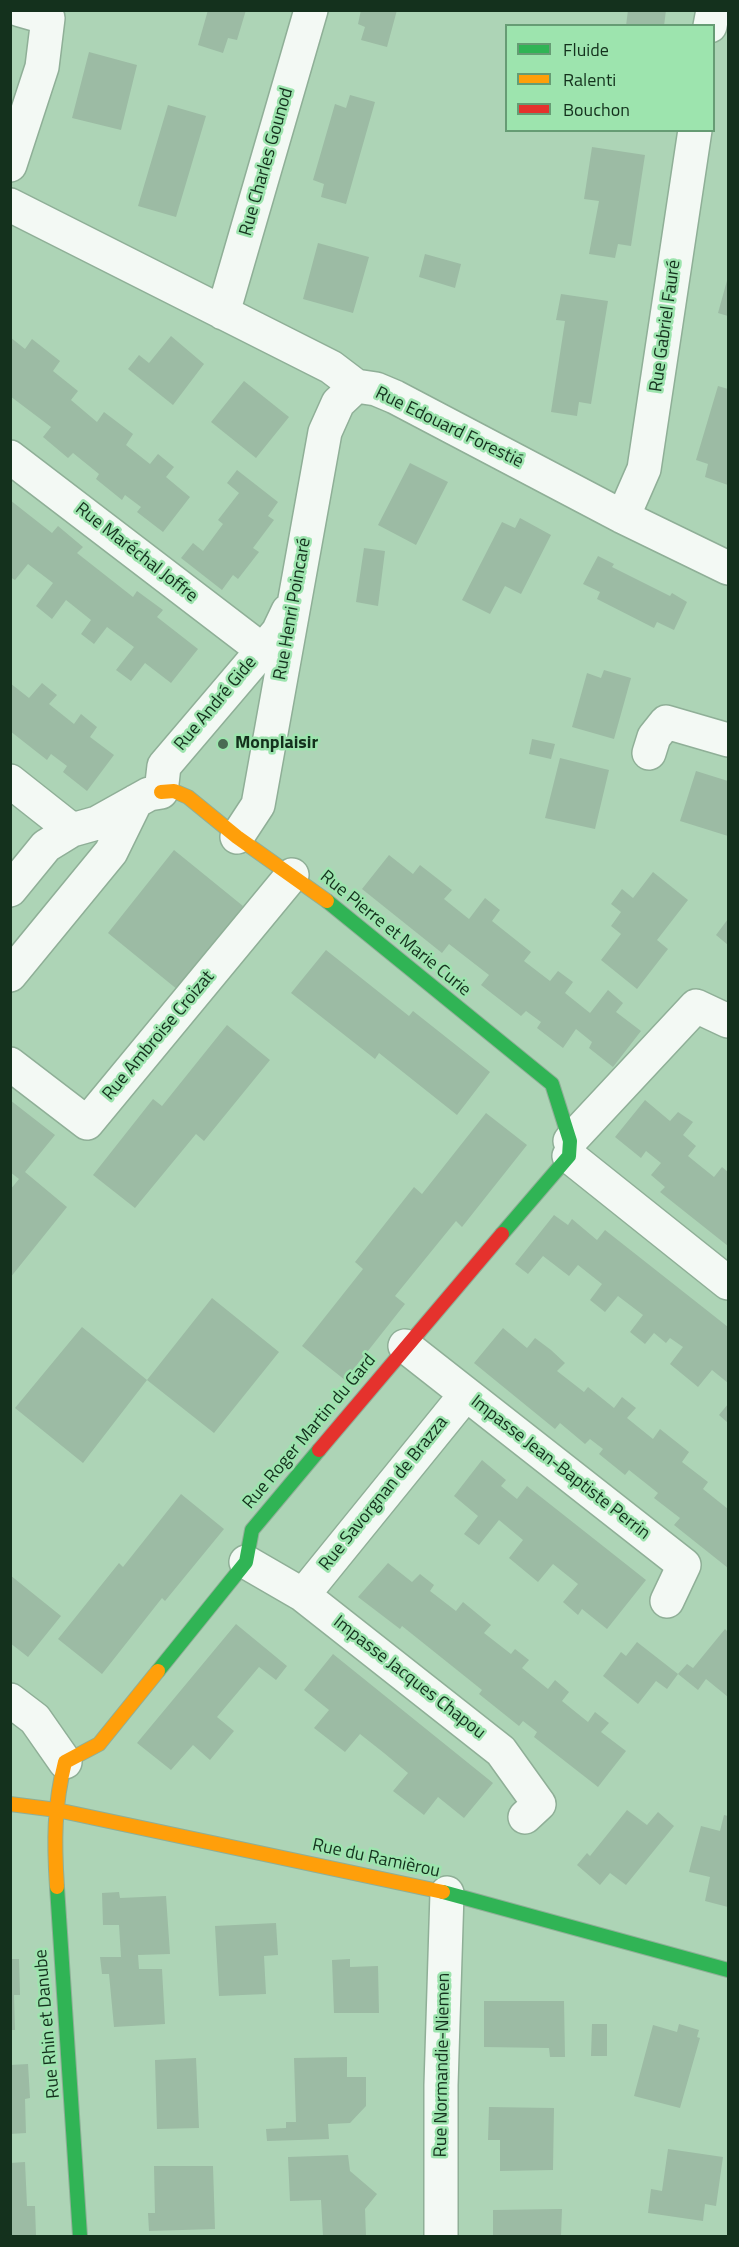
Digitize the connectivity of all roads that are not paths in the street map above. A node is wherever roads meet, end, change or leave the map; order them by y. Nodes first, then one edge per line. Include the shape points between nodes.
1 (20, 10) edge
2 (311, 10) edge
3 (695, 132) edge
4 (10, 165) edge
5 (10, 205) edge
6 (224, 313) junction
7 (356, 386) junction
8 (10, 457) edge
9 (623, 517) junction
10 (729, 568) edge
11 (295, 598) junction
12 (261, 649) junction
13 (729, 740) edge
14 (649, 753) dead end
15 (10, 781) edge
16 (149, 796) junction
17 (72, 830) junction
18 (237, 837) junction
19 (292, 876) junction
20 (10, 890) edge
21 (10, 975) edge
22 (729, 1021) edge
23 (10, 1064) edge
24 (570, 1148) junction
25 (729, 1283) edge
26 (405, 1346) junction
27 (466, 1394) junction
28 (246, 1562) junction
29 (303, 1595) junction
30 (667, 1601) dead end
31 (10, 1700) edge
32 (65, 1762) junction
33 (10, 1804) edge
34 (57, 1810) junction
35 (525, 1817) dead end
36 (447, 1893) junction
37 (729, 1970) edge
38 (80, 2236) edge
39 (441, 2236) edge

1 - 4 street via 48,18 42,67
2 - 6 street, Rue Charles Gounod
3 - 9 street, Rue Gabriel Fauré via 644,470
5 - 6 street, Rue Edouard Forestié
6 - 7 street, Rue Edouard Forestié via 331,367
7 - 9 street, Rue Edouard Forestié via 395,397
7 - 11 street, Rue Henri Poincaré via 338,403 325,432
8 - 12 street, Rue Maréchal Joffre
9 - 10 street, Rue Edouard Forestié
11 - 12 street, Rue André Gide via 278,632
11 - 18 street, Rue Henri Poincaré via 258,805
12 - 16 street, Rue André Gide via 164,766
13 - 14 street via 666,722 654,737
15 - 17 street
16 - 17 street via 97,823
16 - 18 street, Rue Pierre et Marie Curie via 174,791 188,797
16 - 21 street, Rue André Gide via 111,852
17 - 20 street via 46,846
18 - 19 street, Rue Pierre et Marie Curie
19 - 23 street, Rue Ambroise Croizat via 87,1123
19 - 24 street, Rue Pierre et Marie Curie via 552,1084
22 - 24 street via 696,1006
24 - 25 street
24 - 26 street, Rue Roger Martin du Gard
26 - 27 street, Impasse Jean-Baptiste Perrin
26 - 28 street, Rue Roger Martin du Gard via 252,1530
27 - 29 street, Rue Savorgnan de Brazza
27 - 30 street, Impasse Jean-Baptiste Perrin via 684,1565
28 - 29 street, Impasse Jacques Chapou
28 - 32 street, Rue Roger Martin du Gard via 99,1744
29 - 35 street, Impasse Jacques Chapou via 501,1751 539,1804
31 - 32 street via 35,1719
32 - 34 street
33 - 34 street, Rue du Ramièrou
34 - 36 street, Rue du Ramièrou
34 - 38 street, Rue Rhin et Danube via 54,1835 58,1918
36 - 37 street, Rue du Ramièrou
36 - 39 street, Rue Normandie-Niemen

